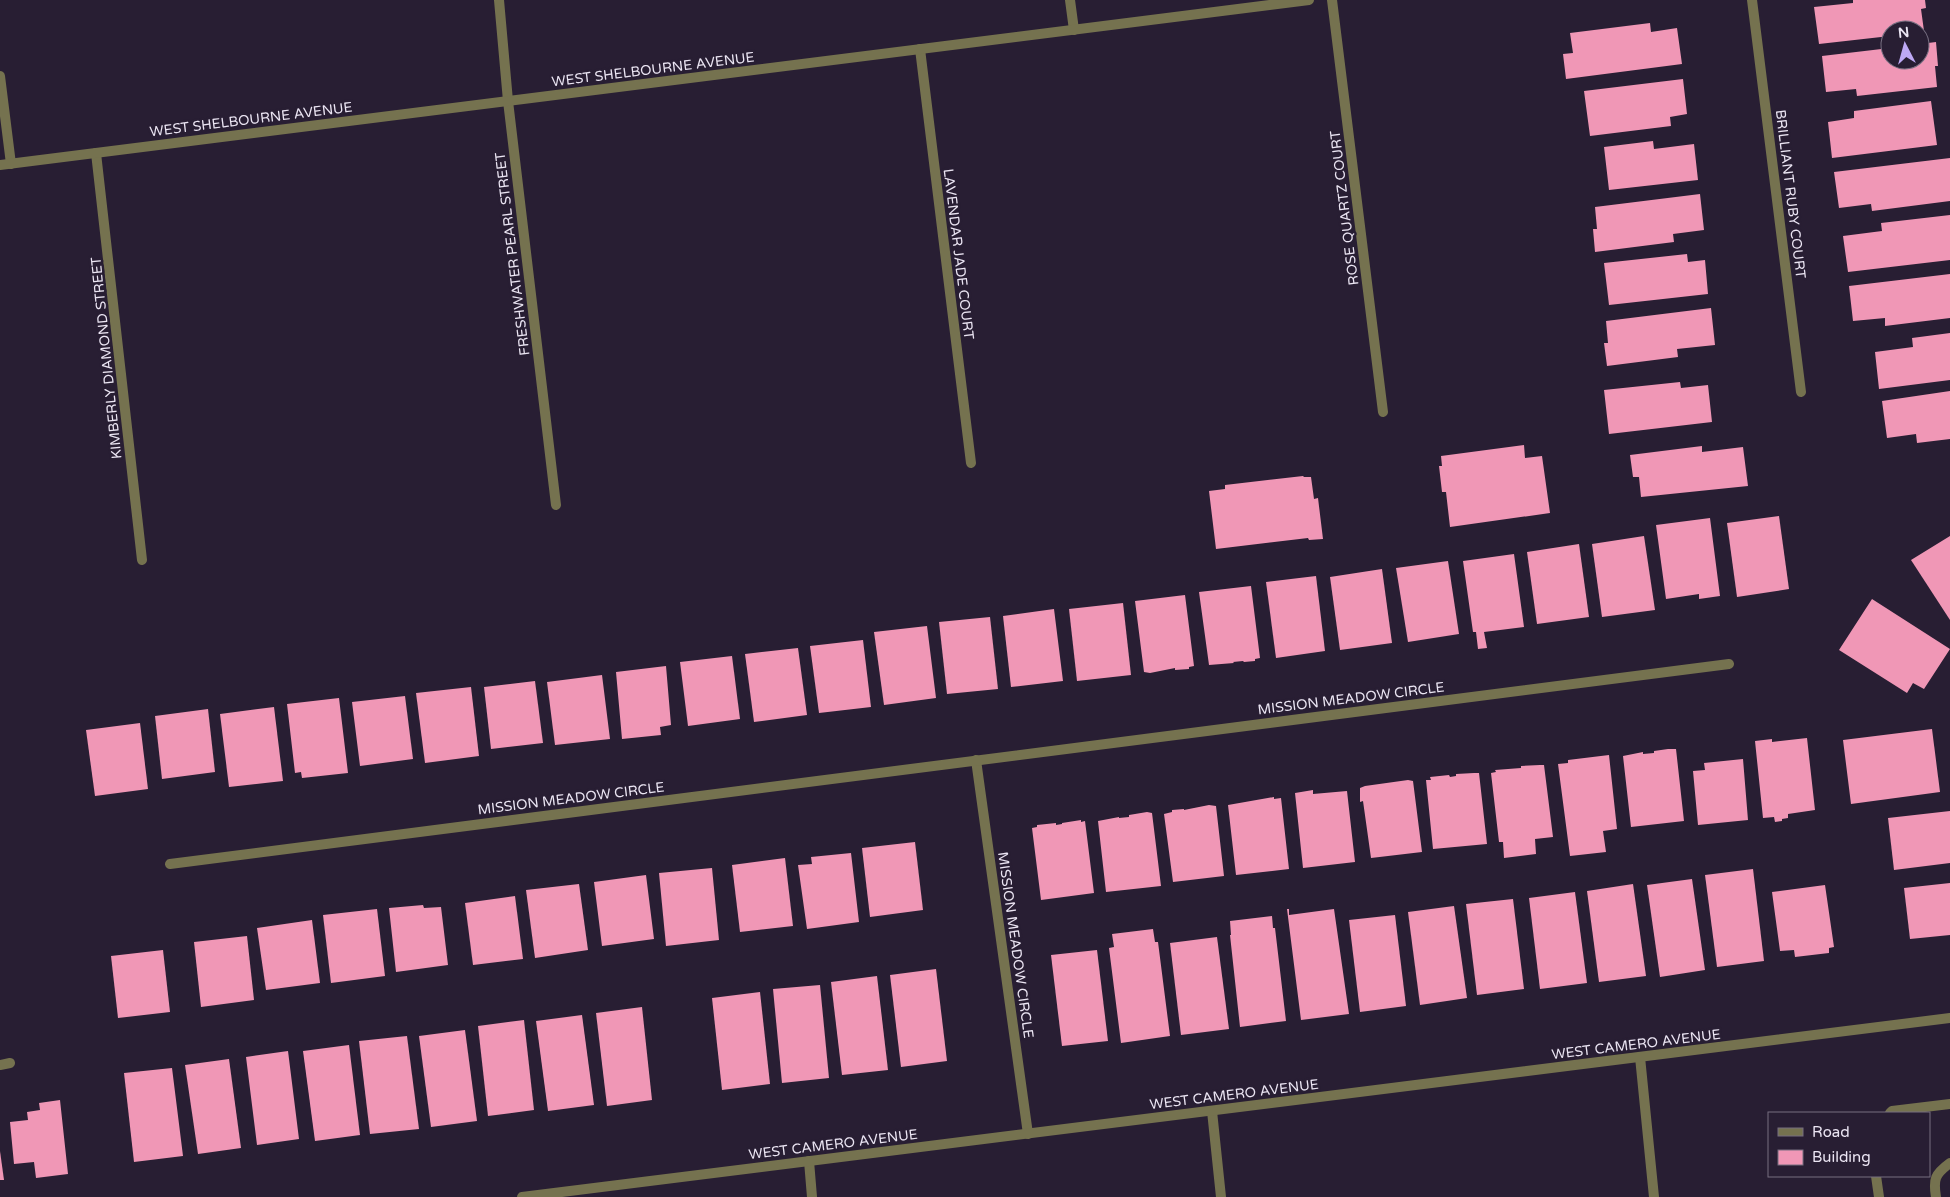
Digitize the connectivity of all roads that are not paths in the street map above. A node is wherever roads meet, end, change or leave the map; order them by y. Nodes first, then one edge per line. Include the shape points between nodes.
1 (499, 0) edge
2 (1070, 0) edge
3 (1309, 0) edge
4 (1332, 0) edge
5 (1752, 0) edge
6 (1074, 30) junction
7 (920, 49) junction
8 (0, 76) edge
9 (508, 101) junction
10 (96, 153) junction
11 (5, 164) edge
12 (1801, 392) dead end
13 (1383, 412) dead end
14 (971, 464) dead end
15 (556, 505) dead end
16 (142, 560) dead end
17 (1729, 664) dead end
18 (976, 760) junction
19 (170, 864) dead end
20 (1950, 1018) edge
21 (1640, 1057) junction
22 (1950, 1104) edge
23 (1212, 1111) junction
24 (1891, 1112) edge
25 (1028, 1134) junction
26 (809, 1161) junction
27 (1950, 1163) edge
28 (1876, 1177) edge
29 (522, 1197) edge
30 (812, 1197) edge
31 (1221, 1197) edge
32 (1654, 1197) edge
33 (1879, 1197) edge
34 (1936, 1197) edge

1 - 9 street, FRESHWATER PEARL STREET
2 - 6 street
3 - 6 street, WEST SHELBOURNE AVENUE
4 - 13 street, ROSE QUARTZ COURT
5 - 12 street, BRILLIANT RUBY COURT
6 - 7 street, WEST SHELBOURNE AVENUE
7 - 9 street, WEST SHELBOURNE AVENUE
7 - 14 street, LAVENDAR JADE COURT
8 - 11 street
9 - 10 street, WEST SHELBOURNE AVENUE
9 - 15 street, FRESHWATER PEARL STREET
10 - 11 street, WEST SHELBOURNE AVENUE
10 - 16 street, KIMBERLY DIAMOND STREET
17 - 18 street, MISSION MEADOW CIRCLE
18 - 19 street, MISSION MEADOW CIRCLE
18 - 25 street, MISSION MEADOW CIRCLE
20 - 21 street, WEST CAMERO AVENUE
21 - 23 street, WEST CAMERO AVENUE
21 - 32 street
22 - 24 street
23 - 25 street, WEST CAMERO AVENUE
23 - 31 street
25 - 26 street, WEST CAMERO AVENUE
26 - 29 street, WEST CAMERO AVENUE
26 - 30 street
27 - 34 street via 1934,1182
28 - 33 street

